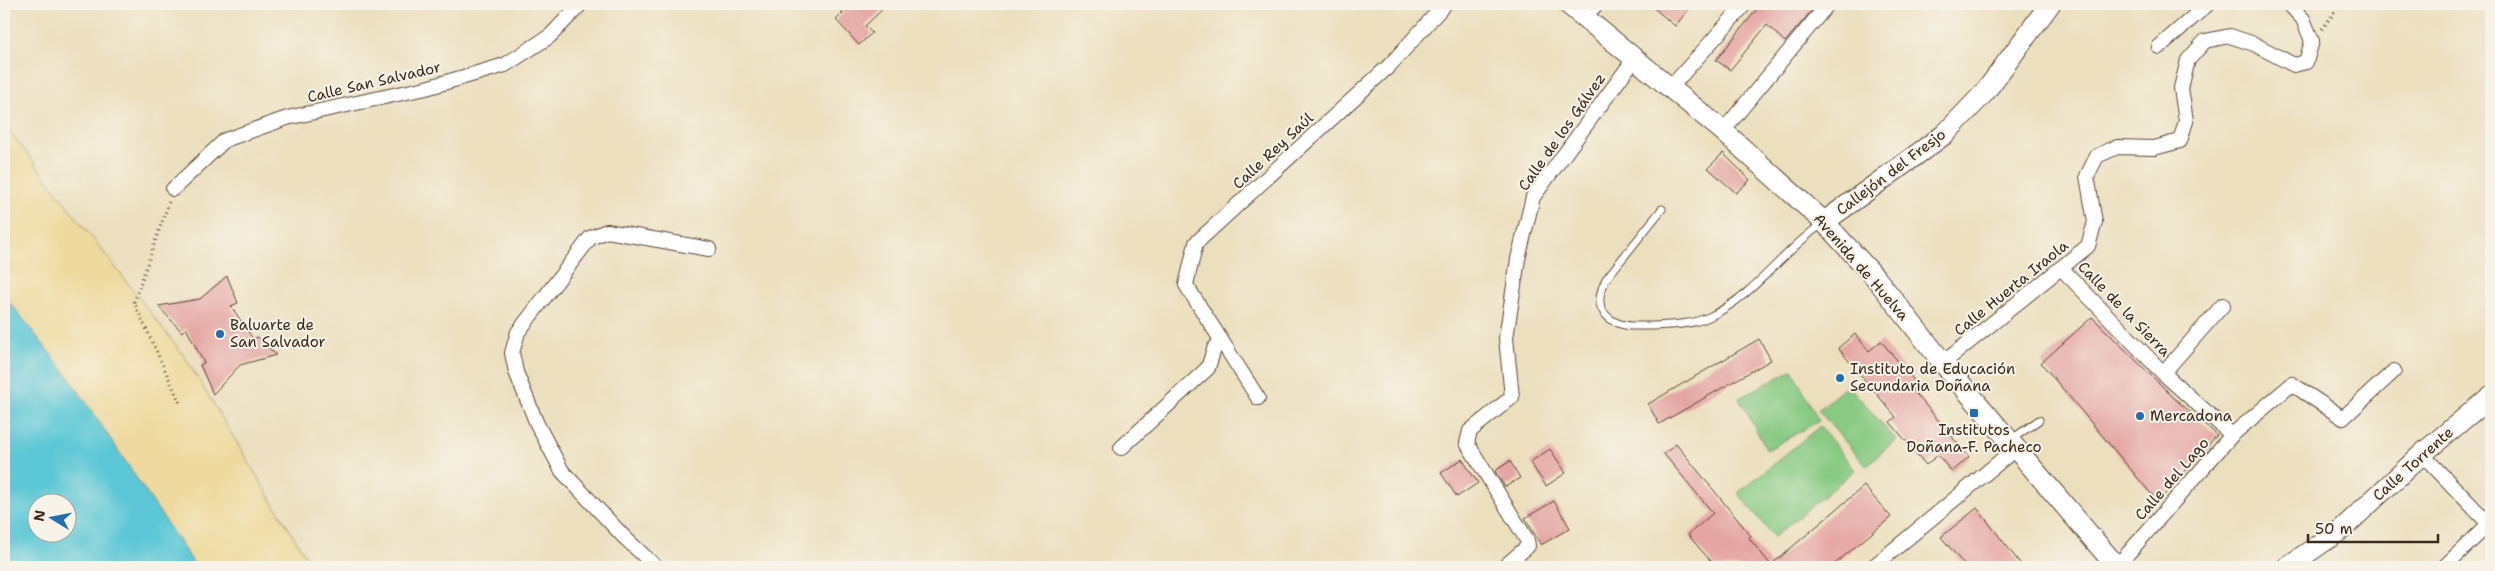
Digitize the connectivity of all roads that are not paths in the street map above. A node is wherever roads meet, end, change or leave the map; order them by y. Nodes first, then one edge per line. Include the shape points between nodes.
1 (581, 4) edge
2 (1445, 4) edge
3 (1568, 4) edge
4 (1601, 4) edge
5 (1745, 4) edge
6 (1828, 4) edge
7 (2050, 4) edge
8 (2208, 4) edge
9 (2289, 4) edge
10 (1587, 20) junction
11 (2159, 47) dead end
12 (1635, 58) junction
13 (1670, 88) junction
14 (1723, 131) junction
15 (173, 189) road end
16 (1662, 209) dead end
17 (1824, 222) junction
18 (710, 249) dead end
19 (2061, 268) junction
20 (2223, 305) dead end
21 (1221, 340) junction
22 (1943, 363) junction
23 (2394, 371) dead end
24 (2163, 373) junction
25 (2491, 396) edge
26 (1258, 398) dead end
27 (2039, 420) dead end
28 (2232, 435) junction
29 (2012, 445) junction
30 (1121, 448) dead end
31 (2422, 454) junction
32 (2490, 525) edge
33 (656, 567) edge
34 (1504, 567) edge
35 (1873, 567) edge
36 (2117, 567) edge
37 (2287, 567) edge
38 (2444, 567) edge

1 - 15 street, Calle San Salvador via 550,36 505,65 426,88 287,118 225,140
2 - 21 street, Calle Rey Saúl via 1390,65 1196,243 1186,285
3 - 10 street, Avenida de Huelva
4 - 10 lane
5 - 13 street
6 - 14 street
7 - 17 street, Callejón del Fresjo via 1985,92 1945,134
8 - 11 street
9 - 19 street, Calle Huerta Iraola via 2304,19 2312,41 2306,62 2294,65 2254,44 2230,36 2205,41 2188,60 2181,88 2186,121 2180,141 2154,148 2117,147 2097,156 2087,176 2095,222 2088,246
10 - 12 street, Avenida de Huelva
12 - 13 street, Avenida de Huelva
12 - 34 street, Calle de los Gálvez via 1533,198 1518,260 1506,338 1512,397 1470,431 1467,443 1527,540 1528,546
13 - 14 street, Avenida de Huelva
14 - 17 street, Avenida de Huelva
16 - 17 lane via 1606,279 1599,301 1603,312 1612,321 1630,326 1683,324 1710,317 1737,301 1804,236
17 - 22 street, Avenida de Huelva via 1875,277
18 - 33 street via 607,231 590,238 518,332 512,353 516,372 537,424 562,471
19 - 22 street, Calle Huerta Iraola
19 - 24 street, Calle de la Sierra
20 - 24 street, Calle de la Sierra
21 - 26 street, Calle Rey Saúl
21 - 30 street via 1214,349 1208,368
22 - 29 street, Avenida de Huelva
23 - 28 street, Calle del Lago via 2343,418 2292,384
24 - 28 street, Calle de la Sierra
25 - 31 street, Calle Torrente
27 - 29 lane
28 - 36 street, Calle del Lago
29 - 35 street
29 - 36 street, Avenida de Huelva
31 - 32 street
31 - 37 street, Calle Torrente via 2342,529
32 - 38 street

